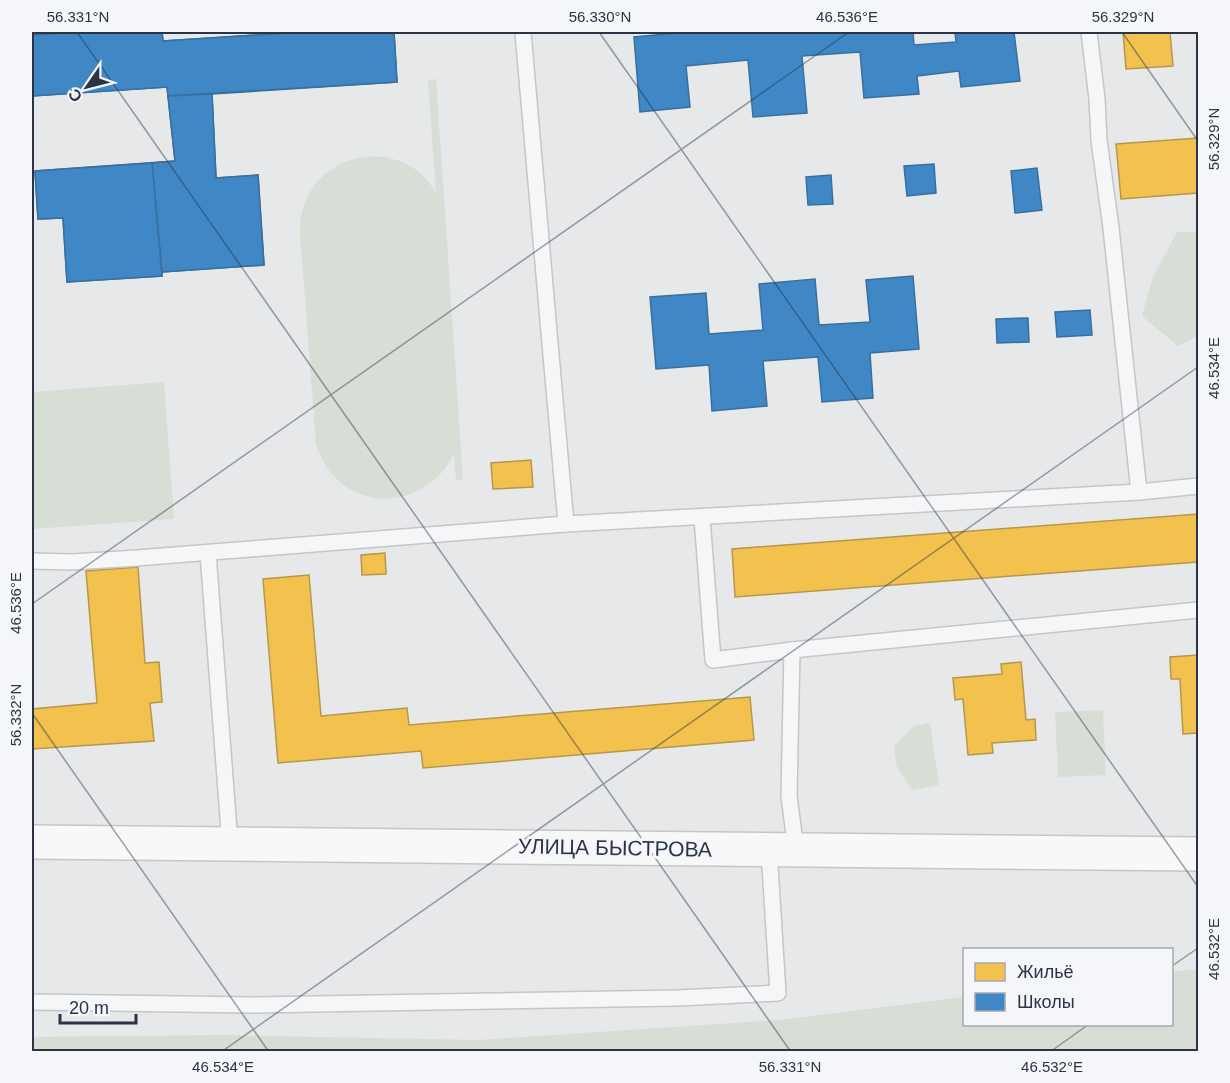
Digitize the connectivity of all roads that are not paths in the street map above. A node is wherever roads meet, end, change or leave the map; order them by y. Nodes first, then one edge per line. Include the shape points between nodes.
1 (523, 32) edge
2 (1089, 32) edge
3 (1198, 486) edge
4 (1139, 492) junction
5 (702, 518) junction
6 (566, 524) junction
7 (208, 553) junction
8 (32, 561) edge
9 (1198, 610) edge
10 (792, 650) junction
11 (32, 842) edge
12 (230, 844) junction
13 (783, 850) junction
14 (1198, 854) edge
15 (32, 1002) edge

1 - 6 lane
2 - 4 lane
3 - 4 lane
4 - 5 lane
5 - 6 lane
5 - 10 lane via 713,660
6 - 7 lane
7 - 8 lane
7 - 12 lane
9 - 10 lane
10 - 13 lane via 789,796
11 - 12 street, УЛИЦА БЫСТРОВА
12 - 13 street, УЛИЦА БЫСТРОВА
13 - 14 street, УЛИЦА БЫСТРОВА
13 - 15 lane via 778,993 254,1005

